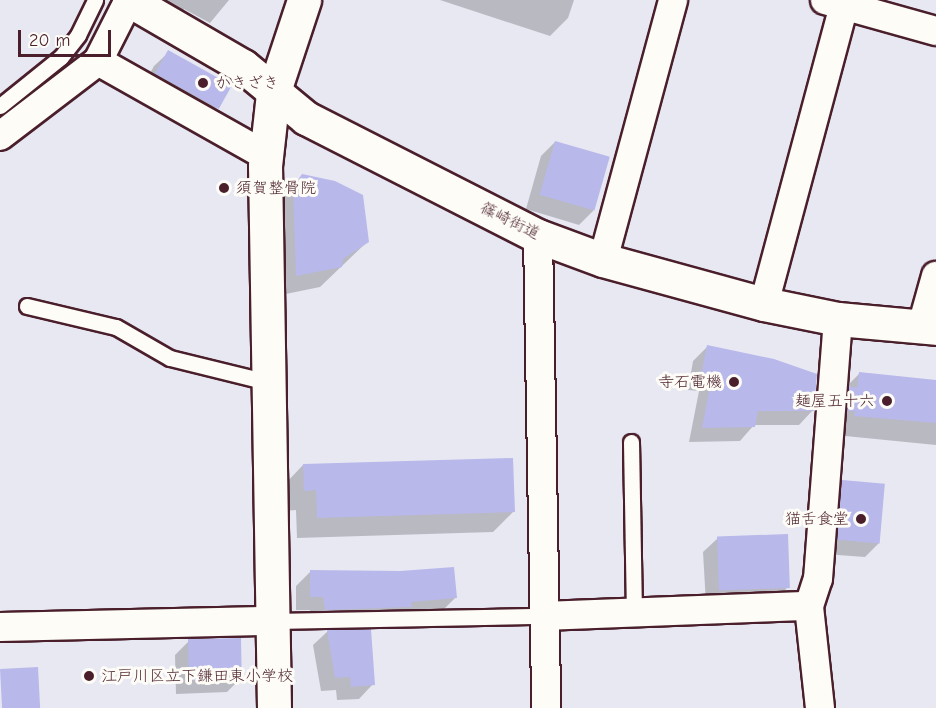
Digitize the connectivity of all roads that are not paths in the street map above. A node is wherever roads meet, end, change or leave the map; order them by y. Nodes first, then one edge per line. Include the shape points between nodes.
1 (95, 0) edge
2 (129, 0) edge
3 (304, 0) edge
4 (673, 0) edge
5 (835, 3) edge
6 (873, 7) edge
7 (936, 31) edge
8 (98, 61) junction
9 (273, 94) junction
10 (0, 106) edge
11 (0, 136) edge
12 (266, 155) junction
13 (538, 236) junction
14 (603, 260) junction
15 (936, 276) edge
16 (764, 304) junction
17 (27, 306) dead end
18 (838, 319) junction
19 (929, 327) edge
20 (268, 382) junction
21 (631, 442) dead end
22 (809, 606) junction
23 (634, 612) junction
24 (544, 616) junction
25 (273, 621) junction
26 (0, 627) edge
27 (274, 708) edge
28 (546, 708) edge
29 (820, 708) edge

1 - 10 lane via 78,35 61,57
2 - 8 street
2 - 9 street, 篠崎街道 via 243,66
3 - 9 street
4 - 14 street
5 - 6 street
5 - 16 street
6 - 7 street
8 - 11 street
8 - 12 street
9 - 12 street
9 - 13 street, 篠崎街道 via 306,118
12 - 20 street
13 - 14 street, 篠崎街道
13 - 24 street
14 - 16 street, 篠崎街道
15 - 19 street
16 - 18 street, 篠崎街道
17 - 20 lane via 116,327 170,358
18 - 19 street, 篠崎街道
18 - 22 street via 818,579
20 - 25 street
21 - 23 lane
22 - 23 street
22 - 29 street
23 - 24 street
24 - 25 lane
24 - 28 street
25 - 26 street
25 - 27 street

